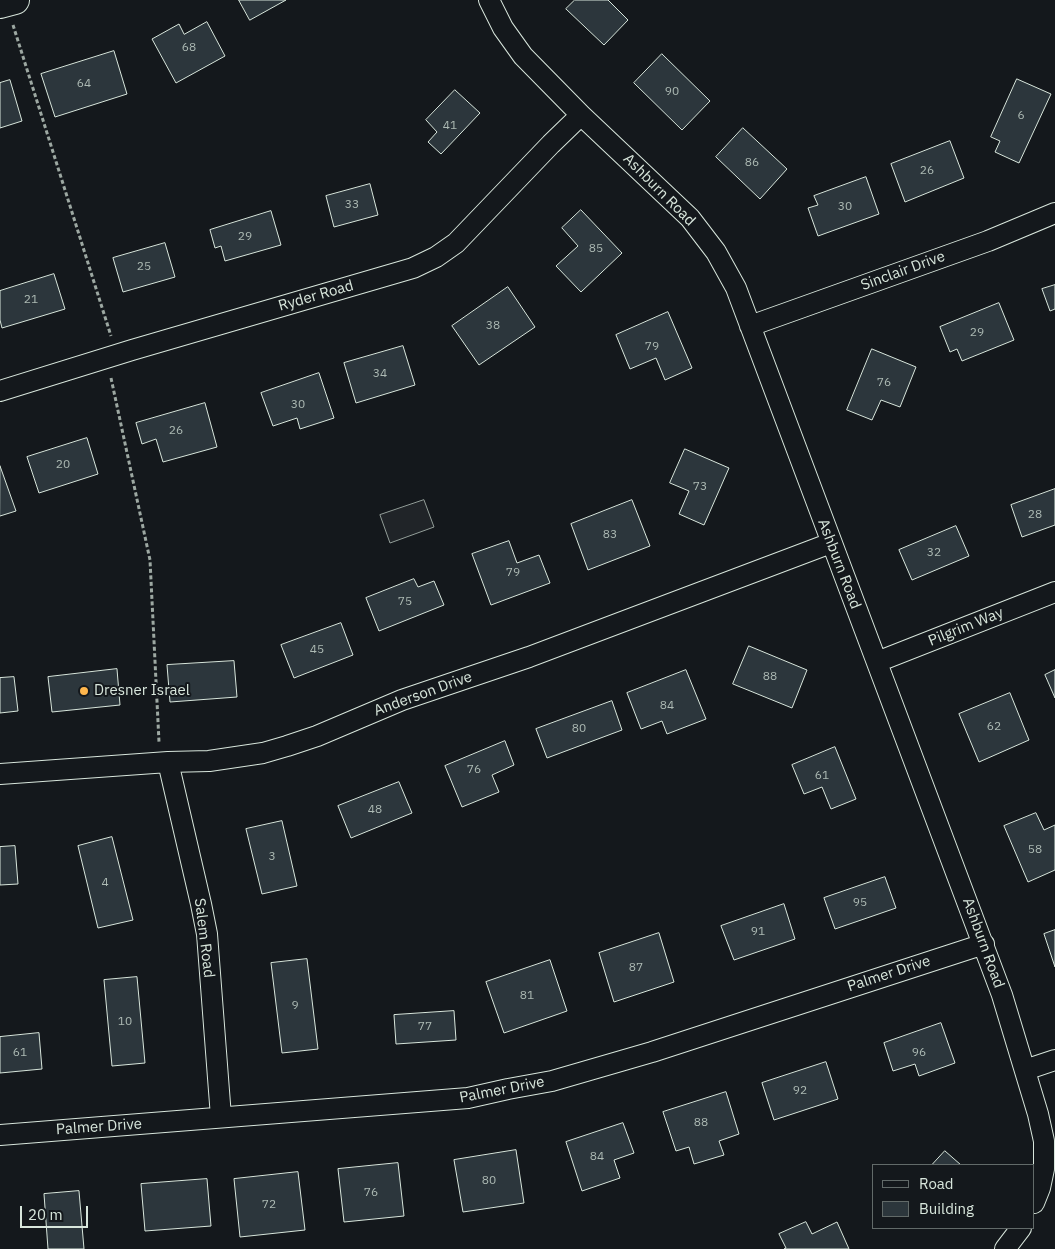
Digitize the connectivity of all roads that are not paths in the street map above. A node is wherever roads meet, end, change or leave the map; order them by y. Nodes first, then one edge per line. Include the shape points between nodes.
1 (488, 0) edge
2 (581, 115) junction
3 (1055, 213) edge
4 (750, 326) junction
5 (0, 391) edge
6 (831, 543) junction
7 (1055, 592) edge
8 (877, 662) junction
9 (164, 763) junction
10 (0, 774) edge
11 (984, 944) junction
12 (1055, 1060) edge
13 (1025, 1070) junction
14 (221, 1118) junction
15 (0, 1135) edge
16 (1035, 1200) edge
17 (1021, 1229) edge
18 (1005, 1249) edge

1 - 2 street, Ashburn Road via 523,56
2 - 4 street, Ashburn Road via 690,218 716,252 736,288
2 - 5 street, Ryder Road via 456,243 413,268
3 - 4 street, Sinclair Drive via 988,241
4 - 6 street, Ashburn Road
6 - 8 street, Ashburn Road
6 - 9 street, Anderson Drive via 530,657 402,700 287,746 209,761
7 - 8 street, Pilgrim Way
8 - 11 street, Ashburn Road
9 - 10 street, Anderson Drive
9 - 14 street, Salem Road via 207,934
11 - 13 street, Ashburn Road
11 - 14 street, Palmer Drive via 652,1052 552,1081 468,1098
12 - 13 street
13 - 16 street, Ashburn Road via 1044,1141 1044,1169
14 - 15 street, Palmer Drive
17 - 18 street

